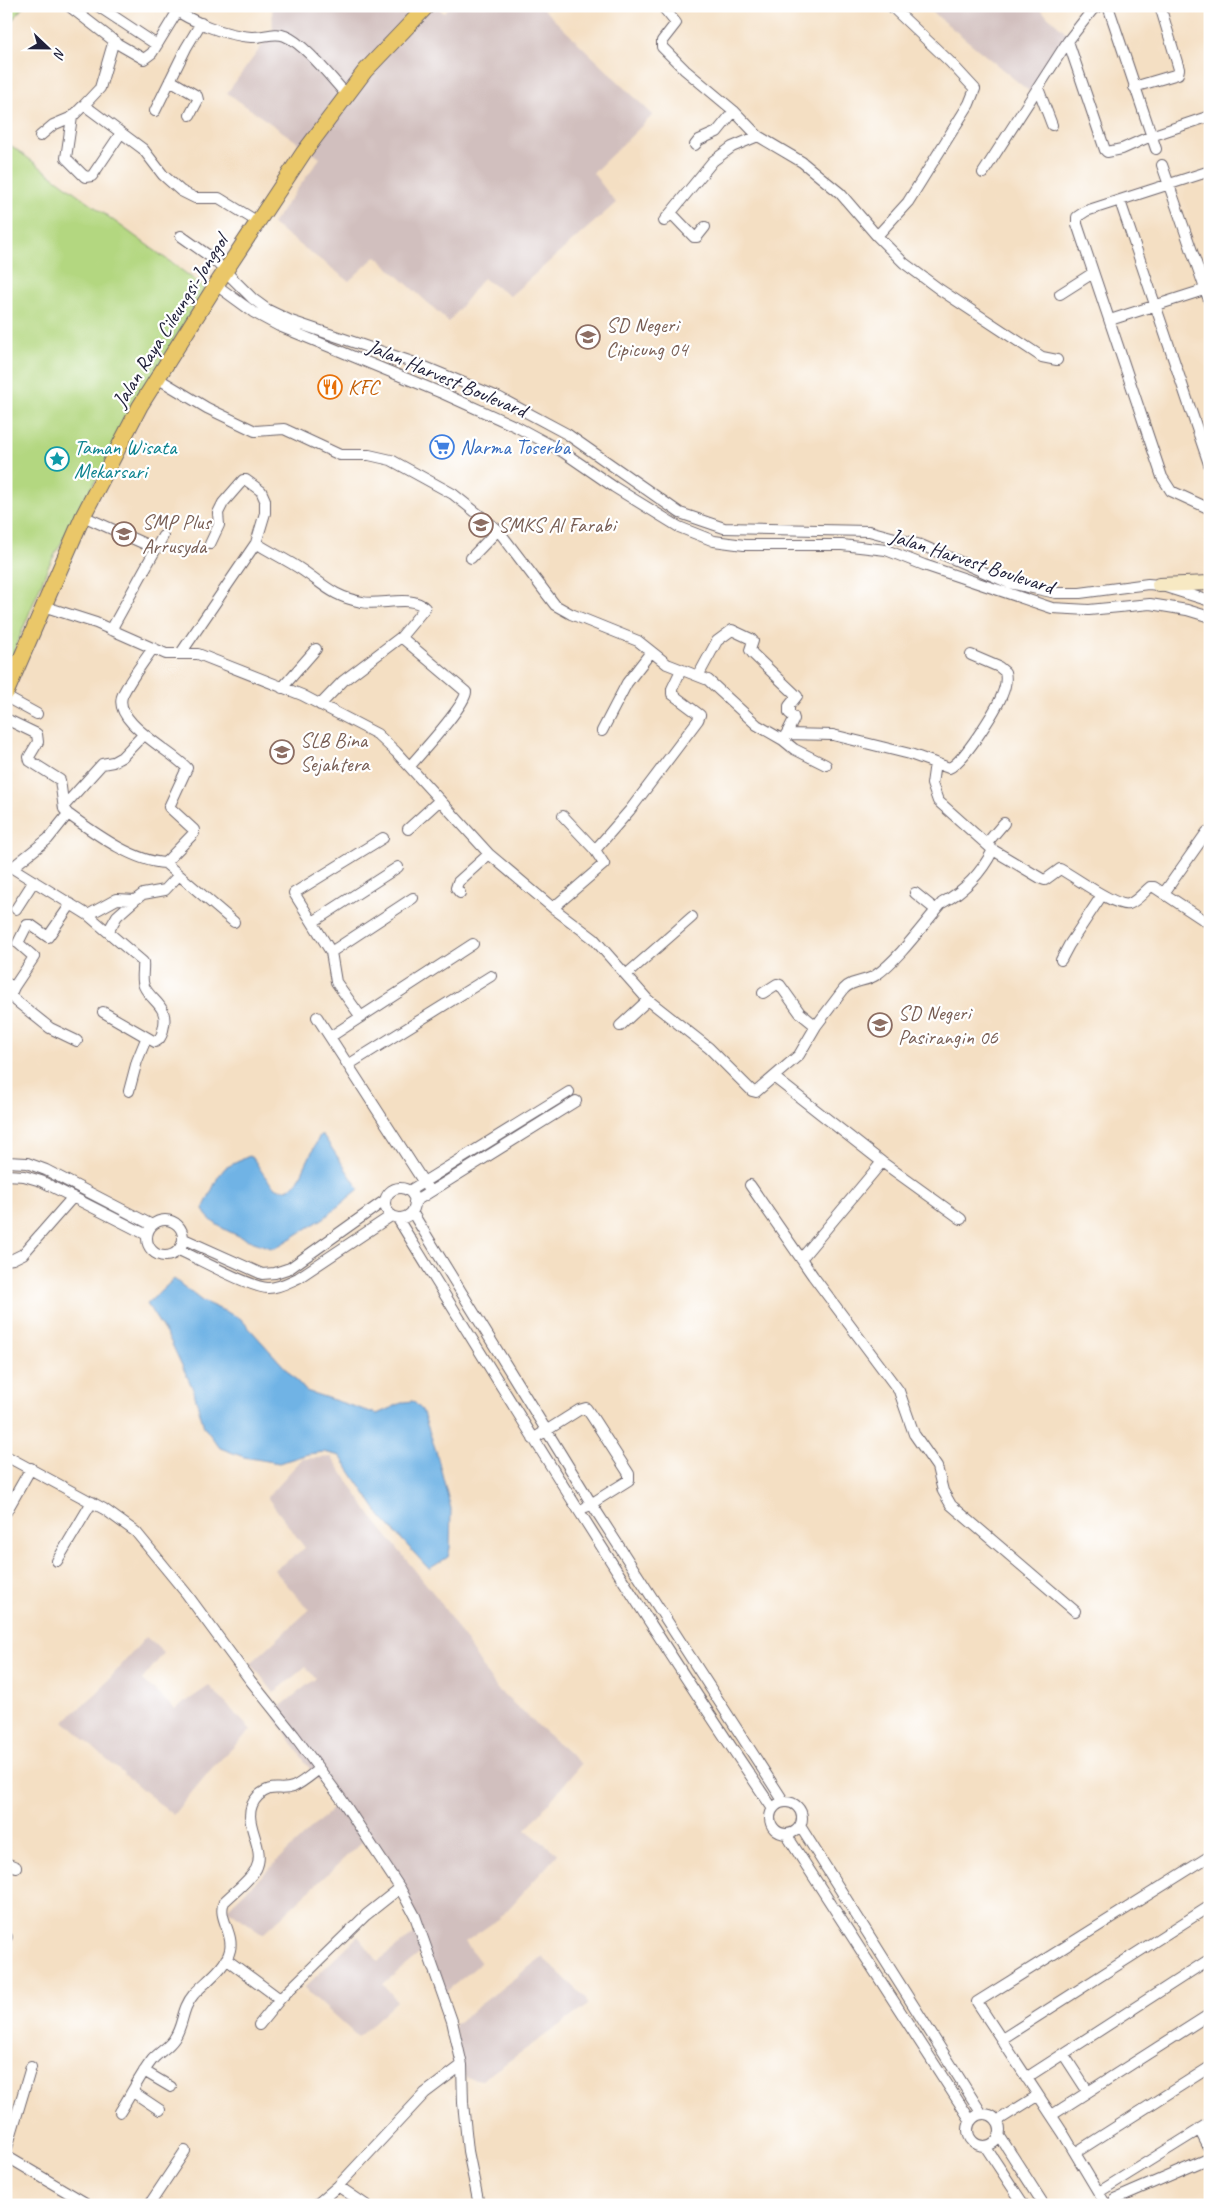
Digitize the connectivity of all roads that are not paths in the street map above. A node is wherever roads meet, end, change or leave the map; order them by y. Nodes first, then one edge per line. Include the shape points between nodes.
1 (69, 6) edge
2 (98, 6) edge
3 (428, 6) edge
4 (662, 6) edge
5 (891, 6) edge
6 (1100, 6) edge
7 (1108, 6) edge
8 (1160, 6) edge
9 (173, 9) edge
10 (201, 23) junction
11 (114, 40) junction
12 (1068, 41) junction
13 (157, 45) junction
14 (170, 80) junction
15 (1134, 86) junction
16 (1038, 88) junction
17 (346, 94) junction
18 (84, 105) junction
19 (155, 110) dead end
20 (734, 111) junction
21 (190, 115) dead end
22 (1210, 116) edge
23 (72, 117) junction
24 (1052, 125) dead end
25 (121, 133) junction
26 (40, 136) dead end
27 (758, 136) junction
28 (1152, 136) junction
29 (694, 145) dead end
30 (1156, 150) dead end
31 (1162, 165) dead end
32 (1210, 171) edge
33 (983, 173) dead end
34 (1169, 184) junction
35 (1120, 201) junction
36 (258, 222) junction
37 (705, 227) dead end
38 (181, 236) dead end
39 (877, 236) junction
40 (226, 270) junction
41 (1093, 273) junction
42 (216, 285) junction
43 (1208, 289) edge
44 (1060, 294) dead end
45 (1210, 304) edge
46 (1154, 306) junction
47 (1110, 320) junction
48 (1057, 360) dead end
49 (409, 362) junction
50 (157, 378) junction
51 (404, 378) junction
52 (1210, 466) edge
53 (1210, 509) edge
54 (83, 516) junction
55 (498, 530) junction
56 (163, 536) dead end
57 (256, 543) junction
58 (210, 544) dead end
59 (156, 549) junction
60 (471, 558) dead end
61 (1210, 584) edge
62 (1159, 586) junction
63 (1210, 600) edge
64 (43, 606) junction
65 (1210, 617) edge
66 (111, 630) junction
67 (401, 637) junction
68 (152, 648) junction
69 (316, 649) dead end
70 (651, 652) junction
71 (181, 653) junction
72 (971, 655) dead end
73 (681, 670) junction
74 (698, 676) junction
75 (282, 688) junction
76 (6, 693) edge
77 (6, 697) edge
78 (320, 705) junction
79 (37, 714) dead end
80 (6, 719) edge
81 (602, 731) dead end
82 (144, 734) junction
83 (785, 737) junction
84 (935, 763) junction
85 (826, 765) dead end
86 (410, 766) junction
87 (440, 800) junction
88 (66, 810) junction
89 (563, 816) dead end
90 (1004, 823) dead end
91 (408, 829) dead end
92 (1207, 832) dead end
93 (383, 838) dead end
94 (990, 847) junction
95 (595, 850) junction
96 (489, 854) junction
97 (165, 863) junction
98 (10, 866) edge
99 (398, 867) dead end
100 (178, 876) junction
101 (34, 881) junction
102 (460, 893) dead end
103 (914, 893) dead end
104 (1164, 893) junction
105 (1102, 895) junction
106 (413, 898) dead end
107 (135, 900) junction
108 (71, 904) junction
109 (553, 908) junction
110 (16, 909) dead end
111 (936, 910) junction
112 (88, 915) junction
113 (692, 917) dead end
114 (234, 922) dead end
115 (313, 922) junction
116 (1210, 924) edge
117 (108, 932) junction
118 (473, 944) dead end
119 (331, 952) junction
120 (1061, 960) dead end
121 (626, 974) junction
122 (491, 976) dead end
123 (10, 985) edge
124 (763, 993) dead end
125 (648, 1000) junction
126 (103, 1012) dead end
127 (317, 1017) dead end
128 (361, 1017) junction
129 (620, 1026) dead end
130 (816, 1026) junction
131 (330, 1037) junction
132 (146, 1039) junction
133 (77, 1041) dead end
134 (348, 1065) junction
135 (775, 1078) junction
136 (128, 1091) dead end
137 (569, 1092) dead end
138 (576, 1101) dead end
139 (6, 1162) edge
140 (882, 1162) junction
141 (6, 1175) edge
142 (423, 1182) junction
143 (750, 1185) dead end
144 (409, 1191) junction
145 (430, 1192) junction
146 (73, 1197) junction
147 (384, 1201) junction
148 (413, 1207) junction
149 (395, 1217) junction
150 (960, 1219) dead end
151 (152, 1225) junction
152 (147, 1235) junction
153 (184, 1239) junction
154 (179, 1250) junction
155 (801, 1259) junction
156 (6, 1260) edge
157 (546, 1431) junction
158 (534, 1439) junction
159 (6, 1456) edge
160 (31, 1468) junction
161 (92, 1502) junction
162 (591, 1503) junction
163 (580, 1511) junction
164 (6, 1512) edge
165 (57, 1561) dead end
166 (1075, 1611) dead end
167 (319, 1769) junction
168 (784, 1802) junction
169 (773, 1809) junction
170 (800, 1826) junction
171 (786, 1834) junction
172 (1208, 1860) edge
173 (400, 1888) junction
174 (1210, 1906) edge
175 (226, 1959) junction
176 (1210, 1959) edge
177 (280, 1999) junction
178 (1210, 2014) edge
179 (259, 2025) dead end
180 (1002, 2039) junction
181 (1064, 2055) junction
182 (462, 2065) junction
183 (31, 2067) dead end
184 (1210, 2067) edge
185 (144, 2071) junction
186 (1026, 2078) junction
187 (171, 2087) dead end
188 (133, 2092) junction
189 (1088, 2092) junction
190 (1037, 2096) junction
191 (160, 2110) dead end
192 (120, 2112) dead end
193 (982, 2114) junction
194 (1052, 2115) junction
195 (970, 2121) junction
196 (997, 2121) junction
197 (1210, 2123) edge
198 (1199, 2129) junction
199 (999, 2135) junction
200 (985, 2146) junction
201 (1210, 2150) edge
202 (6, 2151) edge
203 (185, 2151) dead end
204 (1076, 2153) junction
205 (6, 2156) edge
206 (1210, 2158) edge
207 (338, 2186) junction
208 (1099, 2192) junction
209 (1115, 2199) dead end
210 (477, 2204) edge
211 (89, 2205) edge
212 (149, 2205) edge
213 (316, 2205) edge
214 (366, 2205) edge
215 (1024, 2205) edge
216 (1044, 2205) edge
217 (1106, 2205) edge

1 - 11 street
2 - 13 street
3 - 17 main road, Jalan Raya Cileungsi-Jonggol
4 - 20 street via 676,23 662,41 662,47
5 - 39 street via 975,89 908,202
6 - 12 street via 1093,9
7 - 15 street
8 - 15 street via 1178,74
9 - 10 street
9 - 13 street
10 - 14 street
10 - 17 street via 253,37 272,34 289,37
11 - 13 street via 144,59
11 - 18 street via 100,88
12 - 16 street
12 - 28 street via 1105,150 1122,149
14 - 19 street
14 - 21 street via 197,96
15 - 28 street
16 - 24 street
16 - 33 street
17 - 36 main road, Jalan Raya Cileungsi-Jonggol
18 - 23 street
18 - 25 street
20 - 27 street
20 - 29 street via 717,132
22 - 28 street
23 - 25 street via 66,158 85,177 92,176
23 - 26 street via 53,125
25 - 36 street via 143,149 181,191 195,198 218,198
27 - 37 street via 719,155 667,217 694,237
27 - 39 street via 802,162 840,193
28 - 30 street
31 - 34 street
32 - 34 street
34 - 35 street
34 - 43 street
35 - 41 street via 1077,217
35 - 46 street
36 - 40 main road, Jalan Raya Cileungsi-Jonggol
38 - 40 street, Jalan Harvest Boulevard
39 - 48 street via 904,263 939,289 1042,357
40 - 42 main road, Jalan Raya Cileungsi-Jonggol
40 - 49 street, Jalan Harvest Boulevard via 253,299 284,318
41 - 44 street
41 - 47 street
42 - 50 main road, Jalan Raya Cileungsi-Jonggol
42 - 51 street, Jalan Harvest Boulevard via 279,326
43 - 45 street
43 - 46 street
46 - 47 street
46 - 52 street
47 - 53 street via 1162,477 1170,491
49 - 51 street
49 - 62 street, Jalan Harvest Boulevard via 525,411 567,434 680,513 709,524 724,528 870,531 921,545 1009,583 1056,594 1137,584
50 - 54 main road, Jalan Raya Cileungsi-Jonggol
50 - 55 street via 206,408 255,431 284,429 340,455 369,454 399,464 453,494
51 - 65 street, Jalan Harvest Boulevard via 516,427 563,452 614,488 679,527 714,541 744,545 842,545 886,550 1052,608 1090,610 1150,604
54 - 59 street
54 - 64 main road, Jalan Raya Cileungsi-Jonggol
55 - 60 street
55 - 70 street via 555,605 638,641
56 - 59 street
57 - 58 street via 265,513 264,500 261,491 243,480 223,503 218,513 219,525
57 - 67 street via 346,599 365,603 416,602 424,606 425,610
57 - 71 street
59 - 66 street
61 - 62 street
62 - 63 street, Jalan Harvest Boulevard
64 - 66 street
64 - 76 main road, Jalan Raya Cileungsi-Jonggol
66 - 68 street
67 - 78 street via 343,681
67 - 86 street via 466,692 458,709
68 - 71 street via 166,654
68 - 82 street via 122,699 122,708 128,719
69 - 75 street
70 - 73 street
70 - 81 street via 627,683
71 - 75 street via 198,654
72 - 84 street via 1005,672 1002,696 958,762 949,768
73 - 74 street
73 - 95 street via 672,694 700,715 698,720 630,810
74 - 83 street via 711,682 757,726
74 - 83 street via 716,642 732,630 751,639 753,654 797,696 788,710 794,719
75 - 78 street
77 - 79 street
78 - 86 street via 381,737
80 - 88 street via 37,734 38,742 30,761 60,780
82 - 88 street via 122,757 99,767
82 - 97 street via 187,768 168,807 191,827 194,834
83 - 84 street via 833,735
83 - 85 street via 794,748
84 - 94 street via 932,784 938,801
86 - 87 street
87 - 91 street
87 - 96 street
88 - 97 street via 120,848 151,861
88 - 98 street via 48,839
89 - 95 street
90 - 94 street
92 - 104 street
93 - 115 street via 294,893
94 - 105 street via 1043,880 1060,869
94 - 111 street via 986,863 970,882
95 - 109 street via 603,866
96 - 102 street via 458,882 456,888
96 - 109 street
97 - 100 street
98 - 101 street
99 - 115 street
100 - 107 street via 165,890 143,894
100 - 114 street
101 - 108 street
101 - 110 street
103 - 111 street
104 - 105 street via 1151,886 1127,904
104 - 116 street
105 - 120 street
106 - 119 street
107 - 112 street via 117,899
107 - 117 street via 117,916
108 - 112 street
108 - 123 street via 48,937 27,925 18,943 34,957
109 - 121 street via 594,939
111 - 130 street via 877,975 846,986
112 - 117 street
113 - 121 street
115 - 119 street
117 - 132 street via 143,962 143,984 164,1015 164,1028 158,1041
118 - 128 street
119 - 128 street via 336,982
121 - 125 street
122 - 134 street
123 - 133 street via 11,997 39,1021
124 - 130 street via 780,985 800,1013
125 - 129 street
125 - 135 street via 709,1048 754,1092
126 - 132 street
127 - 131 street
128 - 131 street
130 - 135 street via 799,1055
131 - 134 street
132 - 136 street
134 - 142 street
135 - 140 street
137 - 142 street
138 - 145 street
139 - 151 street via 27,1163 46,1170
140 - 150 street
140 - 155 street
141 - 146 street via 24,1176
142 - 144 street
142 - 145 street
143 - 155 street
144 - 147 street via 394,1189
144 - 148 street via 414,1197
145 - 148 street
146 - 152 street
146 - 156 street via 27,1250 19,1257
147 - 149 street via 386,1210
147 - 153 street via 290,1268 275,1273 262,1274
148 - 149 street via 406,1217
148 - 157 street
149 - 154 street via 298,1278 269,1288 254,1285
149 - 158 street
151 - 152 street
151 - 153 street via 168,1219 177,1223
152 - 154 street via 149,1247 157,1255 169,1256
153 - 154 street
155 - 166 street via 899,1391 914,1434 936,1467 952,1505
157 - 158 street
157 - 162 street
157 - 162 street via 586,1408 624,1466 629,1480
158 - 163 street
159 - 160 street
160 - 161 street
160 - 164 street
161 - 165 street
161 - 167 street via 136,1532
162 - 163 street
162 - 168 street
163 - 169 street
167 - 173 street
167 - 175 street via 294,1786 272,1787 256,1798 251,1808 249,1817 259,1858 252,1875 222,1905 230,1935
168 - 169 street
168 - 170 street via 799,1809 802,1817
169 - 171 street via 770,1817 772,1826 777,1832
170 - 171 street
170 - 193 street
171 - 195 street
172 - 180 street via 977,2002
173 - 177 street via 366,1915
173 - 182 street via 415,1916 442,1991
174 - 180 street
175 - 177 street
175 - 185 street via 194,1994 185,2008 175,2038
176 - 181 street
177 - 179 street
178 - 189 street
180 - 186 street
181 - 186 street
181 - 189 street
182 - 207 street via 425,2093
182 - 210 street via 468,2151
183 - 202 street
184 - 204 street
185 - 187 street
185 - 188 street
186 - 190 street
188 - 191 street
188 - 192 street
189 - 194 street
190 - 194 street
190 - 196 street
193 - 195 street
193 - 196 street via 993,2116
194 - 204 street
195 - 200 street via 970,2138
196 - 199 street
197 - 198 street
198 - 201 street
198 - 208 street
199 - 200 street
199 - 216 street
200 - 215 street
203 - 212 street
204 - 208 street
205 - 211 street
206 - 209 street
207 - 213 street
207 - 214 street
208 - 217 street

